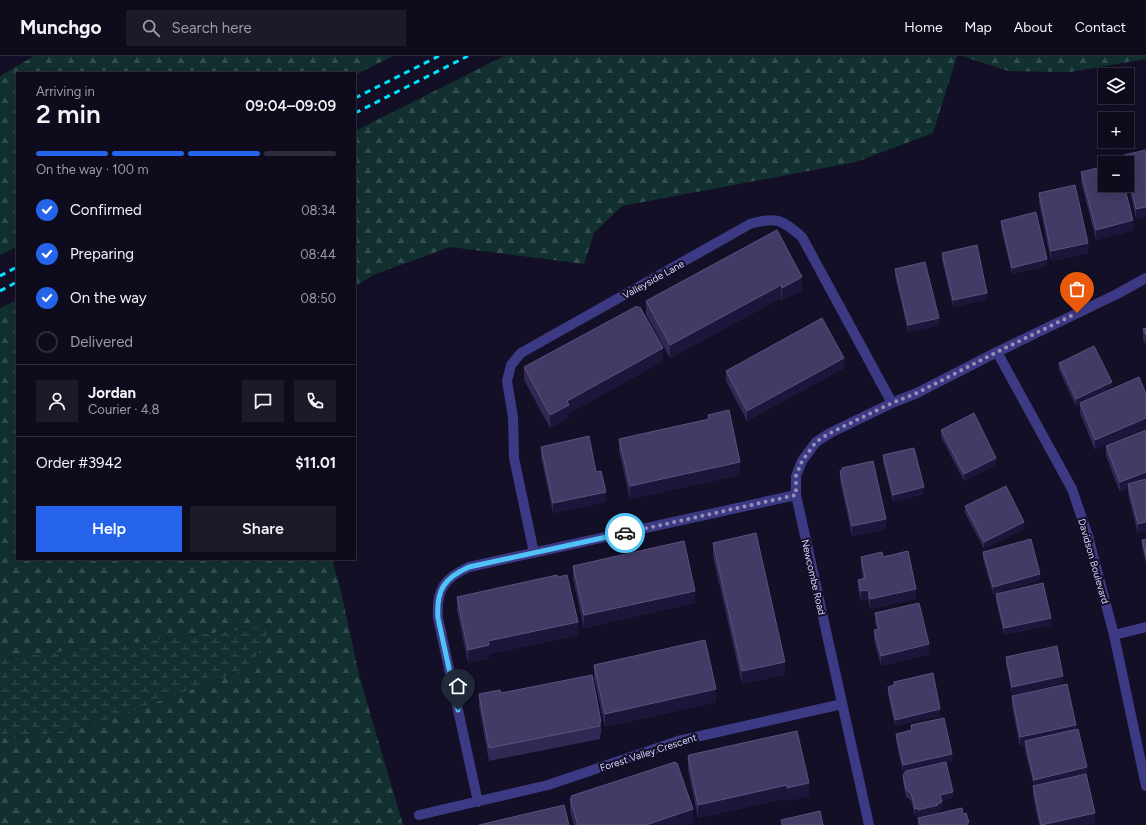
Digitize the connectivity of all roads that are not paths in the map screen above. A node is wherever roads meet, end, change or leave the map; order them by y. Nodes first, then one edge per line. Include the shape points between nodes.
1 (1146, 278) edge
2 (997, 352) junction
3 (892, 403) junction
4 (796, 495) junction
5 (534, 553) junction
6 (1146, 627) edge
7 (1114, 635) junction
8 (842, 704) junction
9 (1146, 786) edge
10 (478, 802) junction
11 (420, 815) dead end
12 (870, 825) edge

1 - 2 street
2 - 3 street, Newcombe Road
2 - 7 street, Davidson Boulevard via 1072,489 1088,536
3 - 4 street, Newcombe Road via 816,442 802,461 796,476
3 - 5 street, Valleyside Lane via 802,237 786,223 776,220 750,224 521,353 512,366 507,381 513,417 514,458
4 - 5 street
4 - 8 street, Newcombe Road
5 - 10 street via 469,567 455,573 446,582 437,605
6 - 7 street
7 - 9 street, Davidson Boulevard
8 - 10 street, Forest Valley Crescent via 678,741 548,785
8 - 12 street, Newcombe Road
10 - 11 street, Forest Valley Crescent

